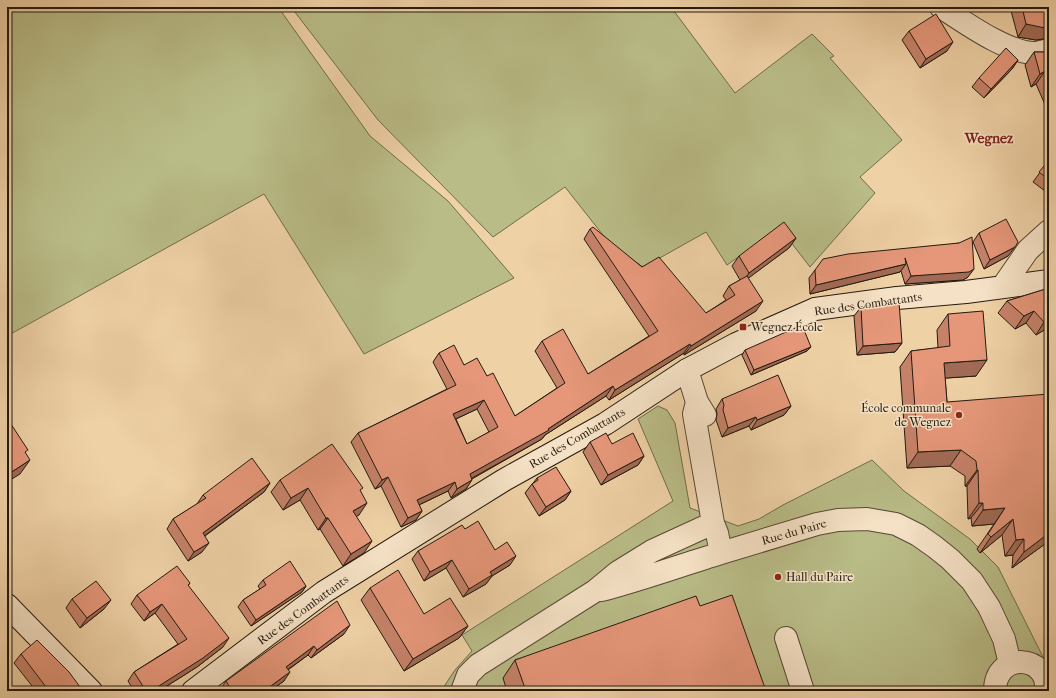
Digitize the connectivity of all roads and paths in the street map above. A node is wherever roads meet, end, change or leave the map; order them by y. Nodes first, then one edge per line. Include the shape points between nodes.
1 (941, 7) edge
2 (1049, 50) edge
3 (1049, 231) edge
4 (1049, 281) edge
5 (1003, 286) junction
6 (687, 370) junction
7 (717, 536) junction
8 (595, 591) junction
9 (7, 605) edge
10 (786, 638) dead end
11 (1010, 664) junction
12 (1047, 682) edge
13 (91, 691) edge
14 (194, 691) edge
15 (462, 691) edge
16 (803, 691) edge
17 (995, 691) edge

1 - 2 street via 1004,45 1026,52
3 - 5 street via 1028,250
4 - 5 street, Rue des Combattants
5 - 6 street, Rue des Combattants via 815,309 736,344
6 - 7 street via 698,402 694,414
6 - 14 street, Rue des Combattants via 605,424 504,480 324,592
7 - 8 street, Rue du Paire via 625,584
7 - 8 street, Rue du Paire via 652,551 618,572
7 - 11 street, Rue du Paire via 838,520 867,519 896,524 935,547 972,581 1001,632
8 - 15 street, Rue du Paire via 478,665 468,675
9 - 13 street
10 - 16 street
11 - 12 street via 1026,662 1034,665 1041,670
11 - 17 street via 998,676

